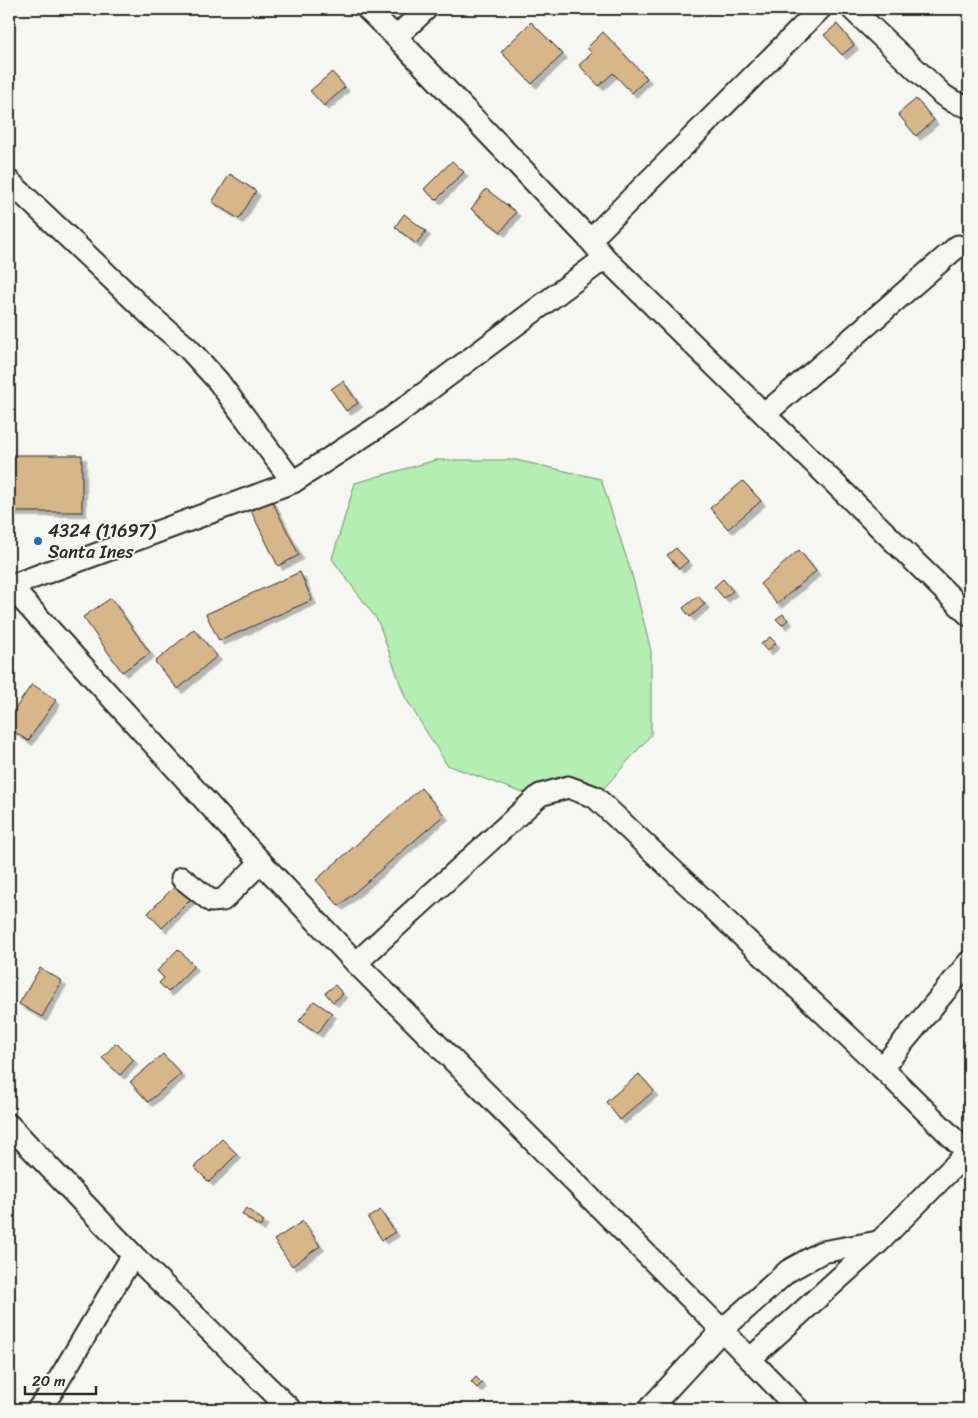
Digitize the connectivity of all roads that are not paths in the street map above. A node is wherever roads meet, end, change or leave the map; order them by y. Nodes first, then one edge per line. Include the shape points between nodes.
1 (367, 9) edge
2 (426, 9) edge
3 (820, 9) edge
4 (852, 9) edge
5 (396, 38) junction
6 (969, 104) edge
7 (9, 181) edge
8 (590, 240) junction
9 (958, 246) dead end
10 (605, 258) junction
11 (764, 414) junction
12 (293, 482) junction
13 (9, 586) edge
14 (968, 611) edge
15 (261, 862) junction
16 (182, 878) dead end
17 (969, 962) edge
18 (356, 963) junction
19 (882, 1068) junction
20 (9, 1125) edge
21 (968, 1153) edge
22 (879, 1242) junction
23 (132, 1255) junction
24 (722, 1330) junction
25 (750, 1359) junction
26 (38, 1409) edge
27 (290, 1409) edge
28 (649, 1409) edge
29 (798, 1409) edge

1 - 5 street
2 - 5 street
3 - 8 street
4 - 6 street via 943,96 966,106
5 - 8 street
7 - 12 street via 188,348 218,381
8 - 10 street
9 - 11 street
10 - 11 street
10 - 12 street via 390,419
11 - 14 street
12 - 13 street
13 - 15 street
15 - 16 street via 224,900 211,901
15 - 18 street
17 - 19 street
18 - 19 street via 540,795 568,787 595,797
18 - 24 street
19 - 21 street
20 - 23 street
21 - 22 street
22 - 24 street via 822,1252 788,1271
22 - 25 street
23 - 26 street via 51,1393
23 - 27 street
24 - 25 street
24 - 28 street
25 - 29 street

